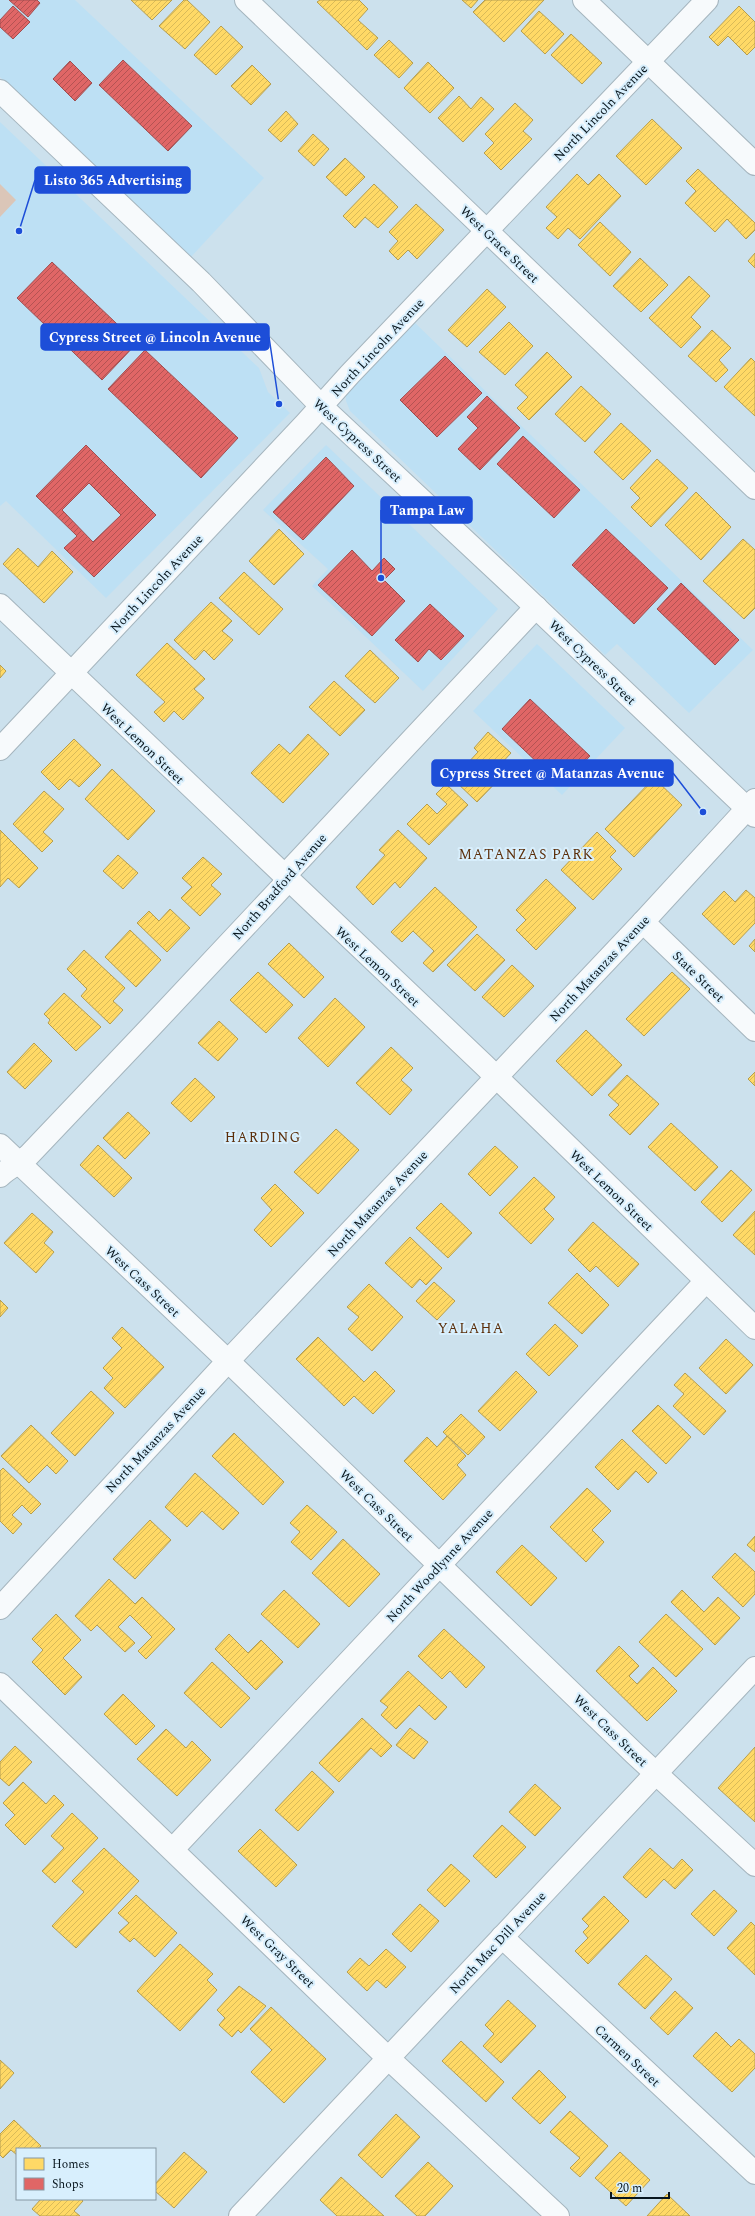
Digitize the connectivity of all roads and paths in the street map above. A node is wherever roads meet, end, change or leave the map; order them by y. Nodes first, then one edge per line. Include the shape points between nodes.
1 (246, 0) edge
2 (584, 0) edge
3 (707, 0) edge
4 (648, 62) junction
5 (0, 92) edge
6 (755, 164) edge
7 (486, 230) junction
8 (322, 407) junction
9 (755, 488) edge
10 (0, 605) edge
11 (536, 607) junction
12 (71, 674) junction
13 (0, 748) edge
14 (752, 808) edge
15 (285, 878) junction
16 (643, 922) junction
17 (755, 1030) edge
18 (496, 1077) junction
19 (0, 1145) edge
20 (18, 1162) junction
21 (0, 1176) edge
22 (706, 1281) junction
23 (755, 1328) edge
24 (228, 1361) junction
25 (439, 1565) junction
26 (0, 1608) edge
27 (755, 1668) edge
28 (0, 1684) edge
29 (656, 1774) junction
30 (173, 1849) junction
31 (755, 1865) edge
32 (502, 1937) junction
33 (388, 2058) junction
34 (755, 2173) edge
35 (240, 2216) edge
36 (558, 2216) edge

1 - 7 street, West Grace Street
2 - 4 street
3 - 4 street, North Lincoln Avenue
4 - 6 street
4 - 7 street, North Lincoln Avenue
5 - 8 street, West Cypress Street via 201,282
7 - 8 street, North Lincoln Avenue
7 - 9 street, West Grace Street
8 - 11 street, West Cypress Street
8 - 12 street, North Lincoln Avenue
10 - 12 street, West Lemon Street
11 - 14 street, West Cypress Street
11 - 15 street, North Bradford Avenue
12 - 13 street, North Lincoln Avenue
12 - 15 street, West Lemon Street
14 - 16 street, North Matanzas Avenue
15 - 18 street, West Lemon Street
15 - 20 street, North Bradford Avenue via 282,887 27,1157
16 - 17 street, State Street
16 - 18 street, North Matanzas Avenue
18 - 22 street, West Lemon Street
18 - 24 street, North Matanzas Avenue
19 - 20 street, West Cass Street
20 - 21 street, North Bradford Avenue
20 - 24 street, West Cass Street
22 - 23 street, West Lemon Street
22 - 25 street, North Woodlynne Avenue
24 - 25 street, West Cass Street
24 - 26 street, North Matanzas Avenue
25 - 29 street, West Cass Street
25 - 30 street, North Woodlynne Avenue
27 - 29 street, North Mac Dill Avenue
28 - 30 street, West Gray Street
29 - 31 street, West Cass Street
29 - 32 street, North Mac Dill Avenue
30 - 33 street, West Gray Street
32 - 33 street, North Mac Dill Avenue
32 - 34 street, Carmen Street
33 - 35 street, North Mac Dill Avenue
33 - 36 street, West Gray Street

